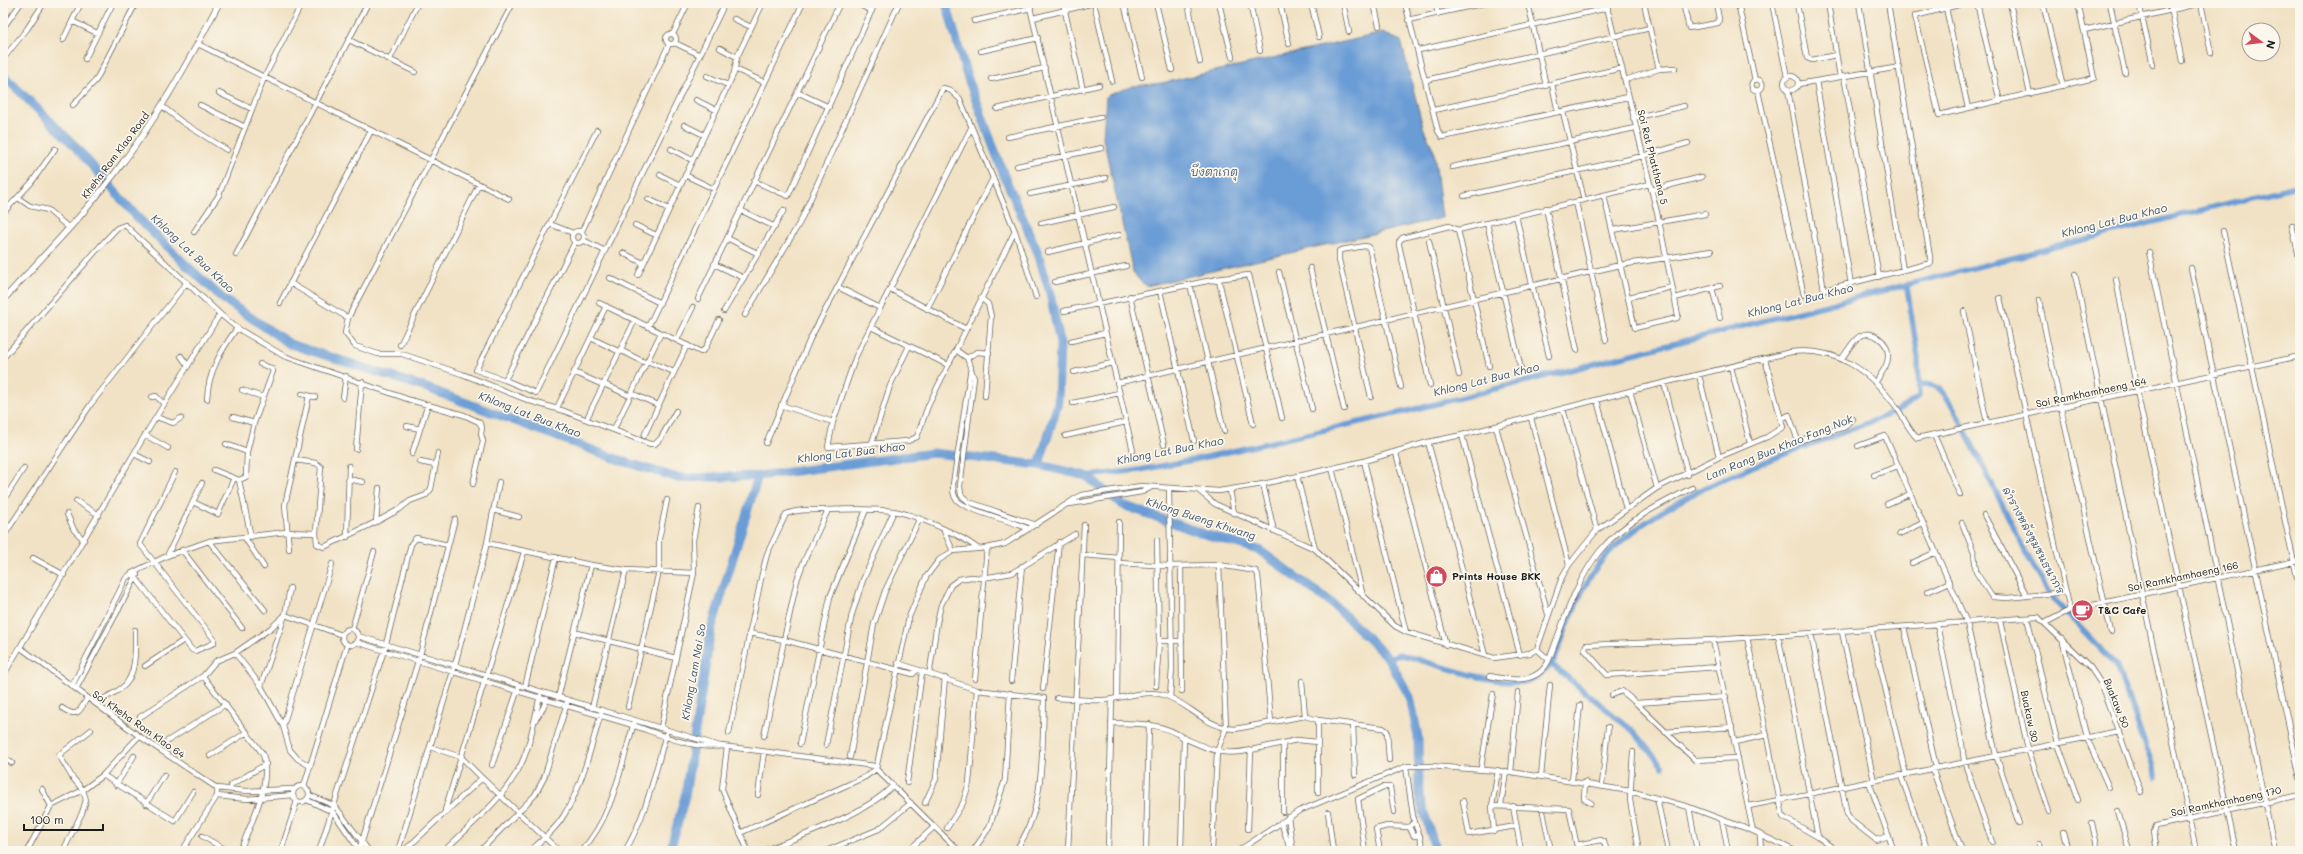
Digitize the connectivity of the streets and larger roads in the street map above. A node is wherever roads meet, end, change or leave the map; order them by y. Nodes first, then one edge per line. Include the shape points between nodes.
1 (21, 3) edge
2 (44, 3) edge
3 (81, 3) edge
4 (113, 3) edge
5 (136, 3) edge
6 (219, 3) edge
7 (302, 3) edge
8 (368, 3) edge
9 (418, 3) edge
10 (513, 3) edge
11 (688, 3) edge
12 (725, 3) edge
13 (763, 3) edge
14 (803, 3) edge
15 (840, 3) edge
16 (856, 3) edge
17 (875, 3) edge
18 (899, 3) edge
19 (1029, 3) edge
20 (1063, 3) edge
21 (1094, 3) edge
22 (1124, 3) edge
23 (1156, 3) edge
24 (1188, 3) edge
25 (1219, 3) edge
26 (1250, 3) edge
27 (1280, 3) edge
28 (1311, 3) edge
29 (1342, 3) edge
30 (1374, 3) edge
31 (1405, 3) edge
32 (1436, 3) edge
33 (1484, 3) edge
34 (1528, 3) edge
35 (1644, 3) edge
36 (1682, 3) edge
37 (1716, 3) edge
38 (1738, 3) edge
39 (1772, 3) edge
40 (1828, 3) edge
41 (1859, 3) edge
42 (1888, 3) edge
43 (1966, 3) edge
44 (1977, 3) edge
45 (2010, 3) edge
46 (2043, 3) edge
47 (2078, 3) edge
48 (2110, 3) edge
49 (2139, 3) edge
50 (2170, 3) edge
51 (2201, 3) edge
52 (1797, 4) dead end
53 (1467, 5) edge
54 (1607, 6) edge
55 (1030, 8) junction
56 (1946, 8) junction
57 (1064, 10) junction
58 (2172, 10) junction
59 (872, 11) junction
60 (1438, 14) junction
61 (2142, 16) junction
62 (1033, 18) junction
63 (734, 19) dead end
64 (1408, 20) junction
65 (974, 21) dead end
66 (72, 22) junction
67 (2115, 23) junction
68 (1533, 25) junction
69 (1379, 26) dead end
70 (3, 28) edge
71 (751, 28) junction
72 (1650, 28) junction
73 (2084, 30) junction
74 (1349, 32) dead end
75 (97, 34) junction
76 (674, 34) junction
77 (1319, 37) dead end
78 (1038, 38) junction
79 (1615, 38) junction
80 (63, 40) dead end
81 (349, 40) junction
82 (672, 43) junction
83 (198, 44) junction
84 (1289, 44) dead end
85 (720, 48) dead end
86 (1418, 50) junction
87 (981, 51) dead end
88 (1260, 51) dead end
89 (1836, 54) junction
90 (2211, 54) dead end
91 (700, 55) junction
92 (1539, 55) junction
93 (1232, 56) dead end
94 (737, 57) junction
95 (3, 59) edge
96 (85, 59) dead end
97 (390, 60) junction
98 (2182, 61) dead end
99 (1200, 62) dead end
100 (2153, 65) dead end
101 (1900, 67) junction
102 (735, 68) junction
103 (1045, 68) junction
104 (1622, 68) junction
105 (1675, 68) dead end
106 (1659, 69) junction
107 (1172, 70) dead end
108 (415, 72) dead end
109 (1872, 72) junction
110 (2126, 73) dead end
111 (707, 76) dead end
112 (1142, 77) dead end
113 (1787, 77) junction
114 (1842, 77) junction
115 (264, 78) junction
116 (991, 79) dead end
117 (1426, 80) junction
118 (1625, 80) junction
119 (1755, 80) junction
120 (1112, 81) dead end
121 (1816, 81) junction
122 (764, 82) junction
123 (1552, 84) junction
124 (1798, 84) junction
125 (728, 85) junction
126 (1099, 85) dead end
127 (1546, 86) junction
128 (2063, 86) junction
129 (1083, 90) junction
130 (1788, 90) junction
131 (1758, 91) junction
132 (797, 92) junction
133 (219, 93) dead end
134 (2030, 94) junction
135 (1052, 97) junction
136 (1628, 97) junction
137 (696, 100) dead end
138 (2000, 102) junction
139 (316, 104) junction
140 (73, 105) dead end
141 (200, 105) dead end
142 (162, 106) junction
143 (1684, 106) dead end
144 (829, 107) junction
145 (1968, 108) junction
146 (252, 109) junction
147 (997, 109) dead end
148 (716, 110) junction
149 (1434, 110) junction
150 (1561, 112) junction
151 (1101, 117) dead end
152 (1633, 118) junction
153 (684, 125) dead end
154 (245, 127) junction
155 (1058, 127) junction
156 (971, 128) junction
157 (1635, 128) junction
158 (597, 130) dead end
159 (371, 132) junction
160 (704, 135) junction
161 (1008, 137) dead end
162 (1570, 142) junction
163 (1688, 143) dead end
164 (1102, 148) dead end
165 (55, 149) dead end
166 (671, 149) dead end
167 (227, 150) dead end
168 (1065, 156) junction
169 (1643, 156) junction
170 (431, 160) junction
171 (692, 160) junction
172 (1017, 166) dead end
173 (1452, 167) dead end
174 (1577, 171) junction
175 (660, 175) dead end
176 (685, 175) junction
177 (1702, 177) dead end
178 (993, 178) junction
179 (1106, 178) dead end
180 (754, 181) junction
181 (479, 184) junction
182 (1650, 184) junction
183 (680, 185) junction
184 (1072, 185) junction
185 (714, 189) junction
186 (1651, 190) junction
187 (1030, 194) dead end
188 (1464, 196) dead end
189 (1604, 196) junction
190 (18, 198) junction
191 (509, 199) dead end
192 (648, 199) dead end
193 (1584, 200) junction
194 (1576, 202) junction
195 (1114, 207) dead end
196 (1546, 208) junction
197 (669, 209) junction
198 (740, 210) junction
199 (784, 210) dead end
200 (3, 214) edge
201 (1705, 214) dead end
202 (1078, 215) junction
203 (1516, 216) junction
204 (1659, 221) junction
205 (1040, 223) dead end
206 (1486, 223) junction
207 (550, 224) junction
208 (636, 225) dead end
209 (2292, 225) dead end
210 (775, 227) junction
211 (69, 228) junction
212 (1458, 230) junction
213 (1613, 230) junction
214 (582, 231) junction
215 (1015, 231) junction
216 (2223, 231) dead end
217 (194, 232) dead end
218 (573, 233) junction
219 (656, 235) junction
220 (1119, 235) dead end
221 (727, 238) junction
222 (584, 240) junction
223 (1429, 241) dead end
224 (576, 242) junction
225 (1084, 244) junction
226 (605, 251) junction
227 (1711, 251) dead end
228 (1048, 252) dead end
229 (2148, 252) dead end
230 (623, 253) dead end
231 (759, 254) junction
232 (236, 255) dead end
233 (1666, 257) junction
234 (2300, 262) edge
235 (643, 263) junction
236 (714, 264) junction
237 (1620, 265) junction
238 (1126, 266) dead end
239 (1310, 268) dead end
240 (2191, 268) dead end
241 (1904, 270) junction
242 (1280, 272) dead end
243 (1592, 272) junction
244 (1091, 274) junction
245 (2075, 274) dead end
246 (638, 275) dead end
247 (1879, 277) junction
248 (610, 278) dead end
249 (744, 278) junction
250 (1216, 279) junction
251 (1561, 279) junction
252 (2116, 279) dead end
253 (187, 282) junction
254 (1055, 282) dead end
255 (290, 283) junction
256 (1190, 284) junction
257 (1851, 284) junction
258 (1720, 286) dead end
259 (838, 287) junction
260 (1532, 287) junction
261 (1672, 287) junction
262 (1712, 288) junction
263 (890, 289) junction
264 (1160, 291) junction
265 (1503, 293) junction
266 (1804, 295) dead end
267 (1130, 296) junction
268 (1629, 297) junction
269 (982, 298) junction
270 (1036, 298) dead end
271 (1674, 298) junction
272 (2000, 298) dead end
273 (698, 299) dead end
274 (3, 300) edge
275 (1472, 300) junction
276 (2039, 300) dead end
277 (660, 302) junction
278 (280, 303) dead end
279 (599, 303) dead end
280 (1098, 303) junction
281 (606, 306) junction
282 (693, 307) dead end
283 (1444, 307) junction
284 (880, 308) junction
285 (927, 309) junction
286 (724, 311) dead end
287 (1064, 311) dead end
288 (1964, 311) dead end
289 (220, 314) junction
290 (1415, 314) junction
291 (745, 315) dead end
292 (348, 318) junction
293 (1720, 318) dead end
294 (635, 320) junction
295 (719, 320) dead end
296 (1385, 320) junction
297 (1355, 326) junction
298 (648, 327) junction
299 (871, 327) junction
300 (237, 328) junction
301 (966, 328) junction
302 (661, 333) junction
303 (1105, 333) junction
304 (1326, 333) junction
305 (590, 338) junction
306 (676, 340) junction
307 (1606, 340) dead end
308 (1072, 341) dead end
309 (1296, 341) junction
310 (687, 345) junction
311 (400, 346) dead end
312 (909, 346) junction
313 (1267, 348) junction
314 (956, 350) junction
315 (1577, 350) dead end
316 (620, 351) junction
317 (989, 353) junction
318 (1238, 355) junction
319 (181, 356) dead end
320 (1549, 356) dead end
321 (2300, 356) edge
322 (3, 358) edge
323 (967, 358) junction
324 (1842, 358) junction
325 (1765, 359) junction
326 (647, 362) junction
327 (1208, 362) junction
328 (1112, 363) junction
329 (260, 364) dead end
330 (948, 365) junction
331 (188, 366) junction
332 (1489, 366) dead end
333 (1731, 366) junction
334 (2253, 367) junction
335 (1178, 369) junction
336 (1521, 369) dead end
337 (574, 372) junction
338 (674, 372) junction
339 (1074, 372) dead end
340 (1148, 375) junction
341 (1459, 375) dead end
342 (1699, 375) junction
343 (2214, 375) junction
344 (346, 376) junction
345 (505, 380) junction
346 (362, 382) junction
347 (1117, 383) junction
348 (1664, 383) junction
349 (1875, 383) junction
350 (2176, 383) junction
351 (604, 385) junction
352 (1430, 385) dead end
353 (1401, 387) dead end
354 (242, 390) dead end
355 (970, 390) junction
356 (1630, 391) junction
357 (2137, 391) junction
358 (1119, 393) junction
359 (302, 394) dead end
360 (631, 395) junction
361 (984, 396) dead end
362 (152, 397) dead end
363 (263, 397) junction
364 (1371, 397) dead end
365 (343, 398) dead end
366 (208, 399) dead end
367 (2101, 399) junction
368 (1598, 400) junction
369 (1073, 403) dead end
370 (164, 404) junction
371 (428, 404) junction
372 (658, 405) junction
373 (781, 405) junction
374 (558, 406) dead end
375 (2061, 408) junction
376 (1312, 409) dead end
377 (1344, 409) dead end
378 (964, 410) junction
379 (1563, 410) junction
380 (676, 411) dead end
381 (970, 411) junction
382 (2025, 415) junction
383 (588, 416) dead end
384 (156, 417) junction
385 (233, 417) dead end
386 (180, 418) dead end
387 (1282, 418) dead end
388 (1531, 418) junction
389 (1781, 418) junction
390 (1853, 419) dead end
391 (833, 422) junction
392 (1126, 422) junction
393 (254, 423) junction
394 (1987, 423) junction
395 (1253, 424) dead end
396 (407, 426) dead end
397 (1496, 426) junction
398 (615, 427) dead end
399 (420, 429) junction
400 (1224, 431) dead end
401 (145, 435) junction
402 (1462, 435) junction
403 (1934, 435) junction
404 (644, 436) dead end
405 (1065, 436) dead end
406 (1194, 441) dead end
407 (1428, 442) junction
408 (766, 443) dead end
409 (872, 443) junction
410 (1750, 443) junction
411 (226, 444) dead end
412 (1164, 445) dead end
413 (1858, 446) dead end
414 (168, 448) dead end
415 (356, 449) dead end
416 (1133, 451) dead end
417 (247, 452) junction
418 (1396, 452) junction
419 (438, 453) dead end
420 (134, 454) junction
421 (412, 454) dead end
422 (1719, 457) junction
423 (295, 460) junction
424 (1364, 461) junction
425 (150, 462) dead end
426 (420, 462) dead end
427 (435, 465) junction
428 (349, 466) dead end
429 (1898, 466) junction
430 (24, 468) dead end
431 (1332, 468) junction
432 (214, 470) dead end
433 (175, 472) dead end
434 (1688, 475) junction
435 (1874, 475) dead end
436 (1297, 476) junction
437 (237, 479) junction
438 (348, 479) junction
439 (363, 482) dead end
440 (499, 482) dead end
441 (202, 483) dead end
442 (473, 484) dead end
443 (1264, 484) junction
444 (379, 488) dead end
445 (1152, 488) junction
446 (1657, 488) junction
447 (1692, 488) dead end
448 (1169, 489) junction
449 (1230, 490) junction
450 (1199, 491) junction
451 (1910, 494) junction
452 (1960, 495) dead end
453 (667, 500) dead end
454 (3, 501) edge
455 (76, 501) dead end
456 (193, 502) junction
457 (1069, 504) junction
458 (1887, 504) dead end
459 (699, 508) dead end
460 (1626, 509) junction
461 (493, 510) junction
462 (828, 510) junction
463 (866, 510) junction
464 (894, 511) junction
465 (1234, 513) junction
466 (67, 514) dead end
467 (99, 515) junction
468 (1984, 515) dead end
469 (520, 517) dead end
470 (455, 519) dead end
471 (919, 520) junction
472 (376, 522) junction
473 (1119, 522) dead end
474 (1923, 522) junction
475 (1962, 523) dead end
476 (1036, 525) junction
477 (1084, 525) dead end
478 (1029, 529) junction
479 (1597, 530) junction
480 (944, 531) junction
481 (1274, 531) junction
482 (286, 532) junction
483 (316, 533) junction
484 (1076, 534) dead end
485 (1899, 534) dead end
486 (3, 537) edge
487 (346, 537) junction
488 (245, 538) junction
489 (251, 538) junction
490 (84, 540) junction
491 (1157, 540) dead end
492 (209, 541) junction
493 (1059, 542) junction
494 (487, 544) junction
495 (448, 545) junction
496 (977, 548) junction
497 (987, 548) junction
498 (289, 549) dead end
499 (1315, 549) junction
500 (182, 550) junction
501 (953, 550) junction
502 (374, 552) dead end
503 (524, 552) junction
504 (1936, 552) junction
505 (1083, 555) junction
506 (167, 556) junction
507 (556, 557) junction
508 (33, 558) dead end
509 (2300, 560) edge
510 (1119, 561) junction
511 (2294, 561) junction
512 (154, 562) junction
513 (1912, 563) dead end
514 (332, 564) dead end
515 (1569, 564) junction
516 (591, 565) junction
517 (1157, 565) junction
518 (1219, 565) junction
519 (1022, 566) junction
520 (1170, 566) junction
521 (1182, 566) junction
522 (264, 568) dead end
523 (139, 570) junction
524 (626, 570) junction
525 (2256, 570) junction
526 (659, 571) junction
527 (132, 573) junction
528 (694, 573) junction
529 (64, 575) junction
530 (136, 577) junction
531 (983, 578) junction
532 (2218, 578) junction
533 (1950, 582) junction
534 (2180, 586) junction
535 (290, 588) dead end
536 (2300, 591) edge
537 (1927, 592) dead end
538 (2065, 592) junction
539 (2142, 594) junction
540 (1363, 596) junction
541 (2027, 596) junction
542 (2105, 602) junction
543 (265, 610) dead end
544 (2067, 611) junction
545 (1548, 614) junction
546 (285, 615) junction
547 (2027, 618) junction
548 (2000, 621) junction
549 (1967, 623) junction
550 (2045, 623) junction
551 (103, 624) junction
552 (314, 625) junction
553 (1937, 625) junction
554 (109, 627) junction
555 (1904, 627) junction
556 (242, 628) dead end
557 (1871, 628) junction
558 (352, 629) junction
559 (135, 630) dead end
560 (574, 632) junction
561 (1406, 632) junction
562 (1842, 632) junction
563 (2111, 632) dead end
564 (748, 633) junction
565 (1811, 634) junction
566 (342, 635) junction
567 (1778, 635) junction
568 (358, 636) junction
569 (1747, 637) junction
570 (184, 640) junction
571 (784, 640) junction
572 (1182, 640) junction
573 (1713, 640) junction
574 (2062, 640) junction
575 (1159, 641) junction
576 (1171, 641) junction
577 (356, 642) junction
578 (608, 642) junction
579 (386, 644) junction
580 (347, 645) junction
581 (1446, 645) junction
582 (21, 648) junction
583 (819, 648) junction
584 (1538, 649) junction
585 (641, 650) junction
586 (384, 651) junction
587 (236, 653) junction
588 (1520, 654) junction
589 (420, 655) junction
590 (844, 655) junction
591 (1485, 655) junction
592 (676, 658) junction
593 (1549, 660) junction
594 (418, 661) junction
595 (868, 661) junction
596 (898, 663) junction
597 (454, 665) junction
598 (144, 666) dead end
599 (1718, 667) junction
600 (80, 670) junction
601 (897, 670) junction
602 (930, 670) dead end
603 (916, 671) junction
604 (85, 672) junction
605 (452, 672) junction
606 (922, 672) junction
607 (487, 675) junction
608 (3, 676) edge
609 (203, 676) junction
610 (1490, 676) dead end
611 (945, 678) junction
612 (975, 679) dead end
613 (1011, 681) dead end
614 (1302, 681) dead end
615 (485, 682) junction
616 (519, 685) junction
617 (1550, 685) dead end
618 (72, 686) junction
619 (260, 686) junction
620 (1156, 686) dead end
621 (525, 687) junction
622 (76, 689) junction
623 (1043, 689) dead end
624 (977, 690) junction
625 (517, 691) junction
626 (1182, 691) dead end
627 (541, 692) junction
628 (1518, 692) dead end
629 (1010, 693) junction
630 (1493, 694) dead end
631 (549, 695) junction
632 (1612, 695) dead end
633 (1726, 697) junction
634 (87, 698) junction
635 (558, 698) junction
636 (1057, 698) dead end
637 (1115, 698) junction
638 (1170, 698) junction
639 (540, 699) junction
640 (568, 700) junction
641 (1075, 700) junction
642 (547, 701) junction
643 (95, 703) junction
644 (1636, 703) junction
645 (226, 704) junction
646 (1580, 704) dead end
647 (566, 706) junction
648 (628, 707) dead end
649 (62, 708) dead end
650 (592, 708) junction
651 (601, 713) junction
652 (1305, 716) junction
653 (140, 717) dead end
654 (635, 719) junction
655 (535, 720) junction
656 (1318, 720) junction
657 (1271, 722) junction
658 (1111, 723) junction
659 (1149, 724) junction
660 (1354, 724) junction
661 (633, 725) junction
662 (283, 726) junction
663 (661, 727) junction
664 (1608, 727) dead end
665 (1732, 727) junction
666 (1226, 728) junction
667 (91, 730) dead end
668 (667, 730) junction
669 (2119, 731) junction
670 (247, 732) junction
671 (1665, 732) junction
672 (729, 733) dead end
673 (666, 735) junction
674 (1767, 735) junction
675 (139, 736) junction
676 (764, 736) dead end
677 (1184, 738) junction
678 (2087, 738) junction
679 (166, 742) dead end
680 (1318, 742) junction
681 (1735, 742) junction
682 (1283, 743) junction
683 (800, 744) dead end
684 (2058, 744) junction
685 (826, 745) dead end
686 (430, 747) junction
687 (724, 747) junction
688 (2028, 749) junction
689 (1251, 750) junction
690 (764, 752) junction
691 (1217, 752) junction
692 (1633, 752) dead end
693 (1996, 755) junction
694 (134, 756) dead end
695 (210, 756) dead end
696 (3, 757) edge
697 (461, 757) junction
698 (850, 757) dead end
699 (1738, 758) junction
700 (1389, 760) dead end
701 (1964, 761) junction
702 (12, 763) dead end
703 (266, 764) junction
704 (492, 765) dead end
705 (310, 766) junction
706 (1407, 767) junction
707 (875, 768) junction
708 (1481, 768) junction
709 (1934, 768) junction
710 (1498, 770) junction
711 (1509, 771) junction
712 (104, 775) junction
713 (164, 775) dead end
714 (1355, 775) dead end
715 (1903, 775) junction
716 (1542, 776) junction
717 (482, 778) junction
718 (2300, 778) edge
719 (1572, 780) junction
720 (1585, 782) junction
721 (1871, 782) junction
722 (907, 783) dead end
723 (116, 785) junction
724 (231, 785) dead end
725 (893, 785) junction
726 (1602, 785) junction
727 (304, 786) junction
728 (1842, 787) junction
729 (217, 788) junction
730 (2108, 788) dead end
731 (42, 789) dead end
732 (294, 789) junction
733 (83, 790) junction
734 (262, 791) junction
735 (1630, 791) junction
736 (193, 792) dead end
737 (2141, 792) dead end
738 (1318, 793) dead end
739 (1811, 793) junction
740 (293, 795) junction
741 (2300, 795) edge
742 (217, 796) junction
743 (500, 796) junction
744 (758, 796) dead end
745 (308, 797) junction
746 (260, 798) junction
747 (1657, 798) junction
748 (1463, 800) dead end
749 (1780, 800) junction
750 (2078, 800) dead end
751 (297, 801) junction
752 (2265, 802) junction
753 (911, 803) junction
754 (925, 803) dead end
755 (1591, 803) dead end
756 (146, 804) junction
757 (1501, 805) junction
758 (51, 806) junction
759 (335, 806) junction
760 (1492, 806) junction
761 (1513, 806) junction
762 (1748, 806) junction
763 (1689, 807) junction
764 (1542, 808) junction
765 (2227, 810) junction
766 (2118, 811) dead end
767 (333, 812) junction
768 (444, 812) junction
769 (1283, 812) dead end
770 (1328, 812) dead end
771 (1394, 812) dead end
772 (2049, 812) dead end
773 (519, 813) junction
774 (1288, 817) junction
775 (2189, 818) junction
776 (1722, 820) junction
777 (1281, 822) junction
778 (1414, 822) junction
779 (2092, 823) dead end
780 (2019, 824) dead end
781 (1516, 826) junction
782 (934, 827) junction
783 (1409, 827) junction
784 (947, 828) dead end
785 (1248, 829) dead end
786 (1494, 831) junction
787 (1752, 831) junction
788 (2063, 832) dead end
789 (740, 833) junction
790 (1760, 835) junction
791 (202, 836) dead end
792 (1420, 836) junction
793 (1889, 836) junction
794 (545, 837) junction
795 (1818, 837) junction
796 (362, 841) junction
797 (1992, 842) dead end
798 (2039, 844) dead end
799 (1577, 845) junction
800 (27, 851) edge
801 (63, 851) edge
802 (182, 851) edge
803 (228, 851) edge
804 (240, 851) edge
805 (281, 851) edge
806 (319, 851) edge
807 (359, 851) edge
808 (369, 851) edge
809 (444, 851) edge
810 (480, 851) edge
811 (530, 851) edge
812 (559, 851) edge
813 (581, 851) edge
814 (625, 851) edge
815 (748, 851) edge
816 (763, 851) edge
817 (826, 851) edge
818 (908, 851) edge
819 (959, 851) edge
820 (973, 851) edge
821 (1015, 851) edge
822 (1068, 851) edge
823 (1108, 851) edge
824 (1146, 851) edge
825 (1181, 851) edge
826 (1212, 851) edge
827 (1238, 851) edge
828 (1293, 851) edge
829 (1334, 851) edge
830 (1365, 851) edge
831 (1380, 851) edge
832 (1424, 851) edge
833 (1521, 851) edge
834 (1551, 851) edge
835 (1578, 851) edge
836 (1606, 851) edge
837 (1639, 851) edge
838 (1668, 851) edge
839 (1697, 851) edge
840 (1728, 851) edge
841 (1761, 851) edge
842 (1795, 851) edge
843 (1837, 851) edge
844 (1894, 851) edge
845 (1928, 851) edge
846 (1962, 851) edge
847 (2041, 851) edge
848 (2068, 851) edge
849 (2098, 851) edge
850 (2129, 851) edge
851 (2157, 851) edge
852 (2196, 851) edge
853 (2236, 851) edge
854 (2275, 851) edge

1 - 70 street
2 - 95 street
3 - 66 street
4 - 75 street
5 - 140 street via 96,80
6 - 83 street, Kheha Rom Klao Road
7 - 115 street
8 - 81 street
9 - 97 street
10 - 170 street
11 - 76 street
12 - 91 street
13 - 71 street
14 - 122 street
15 - 132 street
16 - 59 street
17 - 59 street
18 - 291 street via 800,222
19 - 55 street
20 - 57 street
21 - 57 street
21 - 120 street
22 - 112 street
23 - 107 street
24 - 99 street
25 - 93 street
26 - 88 street
27 - 84 street
28 - 77 street
29 - 74 street
30 - 69 street
31 - 64 street
32 - 60 street
33 - 53 street
34 - 68 street
35 - 72 street
36 - 37 street via 1689,28 1718,22
38 - 119 street
39 - 113 street
40 - 89 street
41 - 109 street
42 - 101 street
43 - 56 street
44 - 138 street
45 - 134 street
46 - 128 street
47 - 73 street
48 - 67 street
49 - 61 street
50 - 58 street
51 - 58 street
51 - 90 street
52 - 89 street via 1807,58 1812,60
53 - 60 street
54 - 68 street
54 - 79 street, Soi Rat Phatthana 5
55 - 62 street
55 - 65 street
56 - 145 street
56 - 145 street via 1915,16 1938,115
57 - 62 street
57 - 129 street
58 - 61 street
58 - 98 street
59 - 144 street
60 - 64 street
61 - 67 street
61 - 100 street
62 - 78 street
63 - 71 street
64 - 86 street
66 - 75 street
66 - 80 street
67 - 73 street
67 - 110 street
68 - 86 street
68 - 92 street
71 - 94 street
72 - 79 street
72 - 106 street
73 - 128 street via 2094,78
75 - 96 street
76 - 82 street via 676,38
76 - 82 street via 666,37
78 - 87 street
78 - 103 street
79 - 92 street
79 - 104 street, Soi Rat Phatthana 5
81 - 97 street
81 - 139 street
82 - 91 street
82 - 214 street
83 - 115 street
83 - 142 street, Kheha Rom Klao Road
85 - 94 street
86 - 117 street
89 - 114 street
91 - 226 street
92 - 117 street
92 - 127 street
94 - 102 street
97 - 108 street
101 - 109 street
101 - 241 street via 1931,262
102 - 122 street
102 - 125 street
103 - 116 street
103 - 135 street
104 - 118 street, Soi Rat Phatthana 5
104 - 123 street
105 - 106 street
106 - 118 street
109 - 114 street
109 - 241 street
111 - 125 street
113 - 124 street via 1795,77
113 - 130 street via 1783,84
114 - 121 street
114 - 247 street
115 - 139 street
115 - 146 street
117 - 149 street
118 - 136 street, Soi Rat Phatthana 5
119 - 131 street via 1752,87
119 - 131 street via 1759,80 1763,86
121 - 124 street
121 - 257 street
122 - 185 street
123 - 127 street
123 - 150 street
124 - 130 street via 1792,90
125 - 148 street
126 - 129 street
127 - 149 street
128 - 134 street
129 - 135 street
130 - 257 street via 1824,290
131 - 266 street
132 - 144 street
132 - 180 street
133 - 146 street
134 - 138 street
135 - 147 street
135 - 155 street
136 - 150 street
136 - 152 street, Soi Rat Phatthana 5
137 - 148 street
138 - 145 street
139 - 159 street
139 - 232 street
141 - 154 street
142 - 167 street via 182,122
142 - 211 street, Kheha Rom Klao Road via 124,162
143 - 152 street
144 - 180 street via 788,196
146 - 154 street
148 - 160 street
149 - 150 street via 1438,131 1440,136 1445,138
150 - 162 street
151 - 155 street
152 - 157 street, Soi Rat Phatthana 5
153 - 160 street
154 - 217 street via 219,194
155 - 161 street
155 - 168 street
156 - 178 street
156 - 259 street via 960,99 944,88
156 - 263 street
157 - 162 street
157 - 169 street, Soi Rat Phatthana 5
158 - 207 street
159 - 170 street
159 - 255 street
160 - 171 street
162 - 173 street
162 - 174 street
163 - 169 street
164 - 168 street
165 - 190 street
166 - 171 street
168 - 172 street
168 - 184 street
169 - 174 street
169 - 182 street, Soi Rat Phatthana 5
170 - 181 street
170 - 292 street
171 - 176 street
174 - 188 street
174 - 193 street
175 - 183 street
176 - 183 street
176 - 185 street
177 - 186 street
178 - 215 street
178 - 285 street
179 - 184 street
180 - 198 street
181 - 191 street
181 - 311 street
182 - 186 street, Soi Rat Phatthana 5
182 - 189 street
183 - 197 street
184 - 187 street
184 - 202 street
185 - 277 street
186 - 204 street, Soi Rat Phatthana 5
189 - 193 street
189 - 213 street
190 - 200 street
190 - 211 street via 30,206 48,210
192 - 197 street
193 - 194 street
194 - 196 street
194 - 243 street
195 - 202 street
196 - 203 street
196 - 251 street
197 - 219 street
198 - 210 street
198 - 221 street
199 - 210 street
201 - 204 street
202 - 205 street
202 - 225 street
203 - 206 street
203 - 260 street
204 - 213 street
204 - 233 street, Soi Rat Phatthana 5
206 - 212 street
206 - 265 street
207 - 218 street
207 - 345 street via 476,370
208 - 219 street
209 - 234 street
210 - 231 street
211 - 274 street, Kheha Rom Klao Road
212 - 275 street
212 - 290 street via 1448,226 1400,240
213 - 237 street
214 - 218 street via 576,230
214 - 222 street
215 - 269 street
215 - 270 street
216 - 334 street
218 - 224 street via 572,238
219 - 235 street
220 - 225 street
221 - 231 street
221 - 236 street
222 - 224 street
222 - 226 street
223 - 283 street
224 - 345 street
225 - 228 street
225 - 244 street
226 - 345 street via 536,393
227 - 233 street
229 - 350 street
230 - 235 street
231 - 249 street
233 - 237 street
233 - 261 street, Soi Rat Phatthana 5
235 - 246 street
236 - 249 street
236 - 273 street
237 - 243 street
237 - 268 street
238 - 244 street
239 - 304 street
240 - 343 street
241 - 247 street
242 - 309 street
243 - 251 street
243 - 307 street
244 - 254 street
244 - 280 street
245 - 367 street
247 - 257 street
248 - 277 street
249 - 286 street
250 - 256 street
250 - 313 street via 1249,275
250 - 318 street via 1220,283
251 - 260 street
251 - 315 street
252 - 357 street
253 - 289 street
253 - 322 street via 130,229 121,225
253 - 486 street via 91,404
255 - 278 street
255 - 292 street
256 - 264 street
256 - 327 street
258 - 262 street
259 - 284 street
259 - 373 street via 810,339
260 - 265 street
260 - 320 street
261 - 268 street
261 - 271 street, Soi Rat Phatthana 5
262 - 271 street
262 - 293 street
263 - 284 street
263 - 285 street
264 - 267 street
264 - 335 street
265 - 275 street
265 - 336 street
267 - 280 street
267 - 340 street
268 - 271 street, Soi Rat Phatthana 5 via 1636,328 1678,317
269 - 301 street
269 - 317 street via 990,309
272 - 382 street
275 - 283 street
275 - 332 street
276 - 375 street
277 - 298 street
279 - 281 street
280 - 287 street
280 - 303 street
281 - 294 street
281 - 305 street
282 - 306 street
283 - 290 street
283 - 341 street
284 - 299 street
285 - 301 street
288 - 394 street
289 - 300 street
289 - 331 street
290 - 296 street
290 - 352 street
292 - 380 street via 346,333 355,346 378,354 402,354 650,444 658,442
294 - 298 street
294 - 316 street
295 - 310 street via 703,351
296 - 297 street
296 - 297 street via 1369,247 1341,250 1339,260
296 - 353 street
297 - 304 street
297 - 364 street
298 - 302 street
299 - 312 street
299 - 391 street via 853,363
300 - 344 street via 284,356
300 - 366 street via 222,349 209,381
301 - 314 street
302 - 306 street
302 - 326 street
303 - 308 street
303 - 328 street
304 - 309 street
304 - 377 street
305 - 316 street
305 - 337 street
306 - 310 street
309 - 313 street
309 - 376 street
310 - 338 street
312 - 330 street
312 - 409 street via 890,386
313 - 318 street
313 - 387 street
314 - 323 street
314 - 330 street
316 - 326 street
316 - 351 street
317 - 323 street via 977,352
317 - 361 street
318 - 327 street
318 - 395 street
319 - 331 street
321 - 334 street, Soi Ramkhamhaeng 164
323 - 355 street via 974,378
324 - 325 street via 1809,350
324 - 349 street
324 - 349 street via 1854,341 1861,336 1869,334 1878,337 1885,344 1888,356 1886,367
325 - 333 street
325 - 389 street
326 - 338 street
326 - 360 street
327 - 335 street
327 - 400 street
328 - 339 street
328 - 347 street
329 - 363 street via 273,370
330 - 409 street via 916,437 908,441
331 - 370 street
333 - 342 street
333 - 410 street
334 - 343 street, Soi Ramkhamhaeng 164
334 - 511 street
335 - 340 street
335 - 406 street
337 - 351 street
337 - 374 street
338 - 372 street
340 - 347 street
340 - 412 street
342 - 348 street
342 - 422 street
343 - 350 street, Soi Ramkhamhaeng 164
343 - 525 street
344 - 346 street
344 - 365 street
346 - 371 street
346 - 415 street
347 - 358 street
348 - 356 street
348 - 434 street
349 - 403 street, Soi Ramkhamhaeng 164 via 1898,409 1908,429 1917,438
350 - 357 street, Soi Ramkhamhaeng 164
350 - 532 street
351 - 360 street
351 - 383 street
354 - 363 street
355 - 378 street
355 - 381 street
356 - 368 street
356 - 446 street
357 - 367 street, Soi Ramkhamhaeng 164
357 - 534 street
358 - 369 street
358 - 392 street
359 - 423 street via 312,396
360 - 372 street
360 - 398 street
362 - 370 street via 156,396
363 - 393 street
367 - 375 street, Soi Ramkhamhaeng 164
367 - 539 street
368 - 379 street
368 - 460 street
370 - 384 street
371 - 399 street
371 - 442 street via 464,415 481,424 483,441
372 - 404 street
373 - 391 street
373 - 408 street
375 - 382 street, Soi Ramkhamhaeng 164
375 - 542 street
378 - 381 street
378 - 478 street via 953,490 958,501
379 - 388 street
379 - 479 street
381 - 476 street via 960,486 964,499
382 - 394 street, Soi Ramkhamhaeng 164
382 - 538 street
384 - 386 street via 173,424
384 - 401 street
385 - 393 street
388 - 397 street
388 - 515 street
389 - 390 street via 1789,415 1798,441 1844,427
389 - 410 street via 1783,427 1767,437
391 - 409 street via 828,445 830,447
392 - 405 street
392 - 416 street
393 - 417 street
394 - 403 street, Soi Ramkhamhaeng 164
396 - 399 street
397 - 402 street
397 - 545 street
399 - 421 street
401 - 414 street
401 - 420 street
402 - 407 street
402 - 588 street
403 - 452 street
407 - 418 street
407 - 591 street
410 - 422 street
411 - 417 street
413 - 429 street via 1884,435
417 - 437 street via 247,475 244,479
418 - 424 street
418 - 581 street
419 - 427 street
420 - 425 street
420 - 467 street
422 - 434 street
423 - 482 street via 285,505
423 - 483 street via 316,463 321,467
424 - 431 street
424 - 561 street
426 - 427 street
427 - 472 street via 429,493 410,501
428 - 438 street
429 - 435 street
429 - 451 street
430 - 454 street
431 - 436 street
431 - 540 street
432 - 437 street
433 - 512 street via 141,541 142,547
434 - 446 street
436 - 443 street
436 - 499 street
437 - 456 street via 218,514
437 - 489 street
438 - 439 street
438 - 487 street
440 - 461 street
441 - 456 street
443 - 449 street
443 - 481 street
444 - 472 street
445 - 448 street
445 - 457 street via 1142,492
445 - 457 street via 1141,486 1081,495
446 - 460 street
447 - 593 street via 1625,527 1599,552 1567,612
448 - 450 street
448 - 520 street
449 - 450 street
449 - 465 street
450 - 465 street via 1211,502
451 - 458 street
451 - 474 street
453 - 526 street via 660,539
455 - 467 street
456 - 506 street
457 - 476 street
459 - 528 street via 693,540
460 - 479 street
461 - 469 street
461 - 494 street
462 - 463 street
462 - 564 street via 791,512 782,519 767,554
462 - 571 street via 799,574
463 - 464 street
463 - 583 street via 837,576
464 - 471 street
464 - 590 street via 858,594
465 - 481 street
466 - 490 street via 74,530
467 - 490 street
468 - 541 street
470 - 495 street
471 - 480 street
471 - 595 street via 880,605
472 - 487 street
473 - 510 street
474 - 485 street
474 - 504 street
475 - 541 street via 1974,553 1976,572 1992,597 2000,599
476 - 478 street
477 - 505 street
478 - 497 street via 1005,544
479 - 515 street
480 - 496 street
480 - 501 street
481 - 499 street
482 - 483 street
482 - 489 street
482 - 498 street
483 - 487 street via 317,544 321,547
484 - 493 street
488 - 489 street
488 - 492 street
488 - 522 street
490 - 529 street
491 - 517 street
492 - 500 street
492 - 543 street
493 - 519 street
493 - 623 street
494 - 503 street
494 - 597 street
495 - 579 street via 416,538 413,540
495 - 589 street
496 - 497 street
496 - 501 street
497 - 531 street
499 - 540 street
500 - 506 street
500 - 556 street
501 - 596 street via 939,560 926,577 909,617
502 - 558 street
503 - 507 street
503 - 607 street
504 - 513 street
504 - 533 street
505 - 510 street
505 - 641 street
506 - 512 street
507 - 516 street
507 - 621 street
508 - 529 street
509 - 511 street, Soi Ramkhamhaeng 166
510 - 517 street
510 - 637 street
511 - 525 street, Soi Ramkhamhaeng 166
511 - 536 street
512 - 523 street
512 - 570 street via 214,641 193,651
514 - 552 street
515 - 545 street
516 - 524 street
516 - 560 street
517 - 520 street
517 - 575 street
518 - 521 street
518 - 657 street via 1254,570 1257,573
518 - 666 street
519 - 531 street via 1012,572
519 - 613 street
520 - 521 street
520 - 576 street
521 - 572 street
523 - 527 street
523 - 530 street
524 - 526 street
524 - 578 street
525 - 532 street, Soi Ramkhamhaeng 166
525 - 718 street
526 - 528 street
526 - 585 street
527 - 530 street
527 - 551 street via 126,578
528 - 592 street
529 - 582 street
530 - 554 street
530 - 570 street
531 - 602 street via 959,579 946,593 937,622
531 - 612 street
532 - 534 street, Soi Ramkhamhaeng 166
532 - 752 street
533 - 537 street
533 - 549 street
534 - 539 street, Soi Ramkhamhaeng 166
534 - 765 street
535 - 546 street
538 - 541 street
538 - 544 street
539 - 542 street, Soi Ramkhamhaeng 166
539 - 775 street
540 - 561 street via 1395,626
542 - 544 street, Soi Ramkhamhaeng 166
542 - 563 street
544 - 550 street, Soi Ramkhamhaeng 166
545 - 584 street
546 - 552 street
546 - 587 street
546 - 619 street
547 - 548 street
547 - 550 street, Buakaw 50 via 2038,617
547 - 684 street
548 - 549 street
548 - 688 street, Buakaw 30
549 - 553 street
549 - 693 street
550 - 574 street, Buakaw 50
551 - 554 street
551 - 600 street
552 - 566 street
552 - 662 street
553 - 555 street
553 - 701 street
554 - 604 street
555 - 557 street
555 - 709 street
557 - 562 street
557 - 715 street
558 - 566 street via 346,630
558 - 568 street
559 - 643 street via 134,661 128,680 125,685
560 - 578 street
560 - 635 street
561 - 581 street
562 - 565 street
562 - 721 street
564 - 571 street
564 - 672 street
565 - 567 street
565 - 728 street
566 - 580 street via 342,641
567 - 569 street
567 - 739 street
568 - 577 street
568 - 579 street
569 - 573 street
569 - 674 street
570 - 598 street
571 - 583 street
571 - 676 street
572 - 576 street
572 - 626 street
573 - 599 street
573 - 599 street via 1586,644 1586,650 1606,675
574 - 669 street, Buakaw 50 via 2090,667 2100,682
574 - 678 street
575 - 576 street
575 - 620 street
576 - 638 street
577 - 580 street
577 - 586 street
578 - 585 street
578 - 650 street
579 - 586 street
579 - 589 street
580 - 705 street
581 - 591 street
582 - 608 street
582 - 618 street, Soi Kheha Rom Klao 64
583 - 590 street
583 - 683 street
584 - 588 street via 1530,654
584 - 593 street
585 - 592 street
585 - 648 street
586 - 594 street
586 - 759 street
587 - 609 street via 216,661
587 - 619 street
588 - 591 street via 1500,658
589 - 594 street
589 - 597 street
590 - 595 street
590 - 685 street
592 - 663 street
593 - 610 street via 1546,668 1527,679 1511,680
594 - 605 street
594 - 796 street
595 - 601 street
595 - 698 street
596 - 601 street
596 - 603 street via 914,667
597 - 605 street
597 - 607 street
599 - 633 street
600 - 604 street
600 - 618 street
601 - 603 street via 913,674
601 - 707 street
603 - 606 street
604 - 622 street
605 - 615 street
605 - 686 street
606 - 611 street
606 - 722 street
607 - 615 street
607 - 616 street
609 - 645 street
609 - 653 street
611 - 624 street
611 - 754 street via 936,779
614 - 652 street
615 - 625 street
615 - 697 street
616 - 621 street
616 - 625 street
617 - 716 street
618 - 622 street, Soi Kheha Rom Klao 64
619 - 662 street
621 - 627 street
622 - 634 street, Soi Kheha Rom Klao 64
624 - 629 street
624 - 784 street via 969,783 963,803
625 - 639 street
625 - 704 street
627 - 631 street
627 - 639 street
628 - 711 street
629 - 820 street via 1005,780 989,828
629 - 821 street via 1044,698 1042,770 1036,803 1021,844
630 - 708 street
631 - 635 street
631 - 642 street
632 - 644 street via 1622,691
633 - 644 street
633 - 665 street
634 - 643 street, Soi Kheha Rom Klao 64
634 - 649 street via 76,714 70,714
635 - 640 street
636 - 641 street
637 - 638 street via 1156,693
637 - 641 street
637 - 658 street
638 - 666 street via 1205,720
639 - 642 street
639 - 655 street
640 - 647 street
640 - 650 street
641 - 822 street
642 - 647 street
642 - 655 street
643 - 675 street, Soi Kheha Rom Klao 64
644 - 671 street
645 - 670 street
645 - 679 street
646 - 719 street
647 - 651 street
647 - 773 street via 544,778 535,795
650 - 651 street
651 - 654 street
651 - 661 street
651 - 794 street via 573,797 564,815
652 - 656 street
652 - 657 street
654 - 661 street
654 - 663 street
655 - 743 street via 518,770
656 - 660 street
656 - 680 street
657 - 666 street via 1235,729
658 - 659 street
658 - 823 street
659 - 677 street via 1165,727
659 - 824 street
660 - 700 street via 1386,728
660 - 714 street
661 - 673 street
661 - 813 street via 606,811 598,829
662 - 705 street via 290,750 298,759
663 - 668 street
664 - 726 street
665 - 671 street
665 - 681 street
666 - 691 street
667 - 733 street via 59,755
668 - 673 street
668 - 687 street
669 - 678 street
669 - 737 street, Buakaw 50
670 - 695 street
670 - 703 street via 264,754
671 - 699 street via 1695,760
673 - 687 street via 708,748
673 - 814 street via 644,809
674 - 681 street
674 - 749 street
675 - 712 street
675 - 729 street, Soi Kheha Rom Klao 64
677 - 691 street
677 - 825 street
678 - 684 street
678 - 730 street
680 - 682 street via 1308,740
680 - 738 street
681 - 699 street
682 - 689 street
682 - 769 street
684 - 688 street
684 - 750 street
686 - 697 street
686 - 768 street via 400,844 401,850 405,850
687 - 690 street
687 - 789 street via 722,789
688 - 693 street
688 - 772 street, Buakaw 30
689 - 691 street via 1229,754
689 - 785 street
690 - 707 street
690 - 744 street
691 - 826 street
692 - 735 street
693 - 701 street
693 - 780 street
694 - 723 street
696 - 702 street
697 - 717 street
697 - 768 street
699 - 762 street
701 - 709 street
701 - 797 street
703 - 724 street
703 - 734 street
705 - 727 street
706 - 708 street
706 - 774 street
706 - 778 street
707 - 725 street
707 - 789 street via 865,778
708 - 710 street
709 - 715 street
709 - 846 street
710 - 711 street
710 - 760 street
711 - 716 street
711 - 757 street
712 - 723 street
712 - 733 street
713 - 756 street
715 - 721 street
715 - 845 street
716 - 719 street
717 - 743 street
717 - 768 street
719 - 720 street
720 - 726 street
720 - 755 street via 1584,799
721 - 728 street
721 - 793 street
723 - 756 street
725 - 753 street
725 - 816 street via 884,796 865,808
726 - 735 street
727 - 732 street
727 - 745 street via 308,789
728 - 739 street
728 - 793 street via 1849,819 1876,840
729 - 734 street
729 - 742 street
731 - 758 street
732 - 734 street
732 - 740 street
733 - 758 street
733 - 801 street via 86,800 82,813
734 - 746 street
735 - 747 street
735 - 837 street via 1630,806
736 - 756 street via 175,821
739 - 749 street
739 - 795 street
740 - 746 street
740 - 751 street
741 - 752 street, Soi Ramkhamhaeng 170
742 - 746 street
742 - 802 street
743 - 773 street
743 - 809 street
745 - 751 street via 302,802
745 - 759 street
745 - 767 street
746 - 804 street
747 - 763 street
747 - 838 street
748 - 786 street via 1469,834
749 - 762 street
749 - 795 street via 1785,819
751 - 805 street
752 - 765 street, Soi Ramkhamhaeng 170
752 - 854 street
753 - 782 street
753 - 817 street via 880,828
757 - 760 street
757 - 761 street
758 - 800 street
759 - 767 street
759 - 796 street
760 - 786 street
761 - 764 street
761 - 781 street
762 - 787 street
763 - 776 street
763 - 839 street
764 - 799 street via 1570,810
764 - 834 street
765 - 775 street, Soi Ramkhamhaeng 170
765 - 853 street
766 - 850 street
767 - 806 street
767 - 807 street
770 - 829 street
771 - 830 street via 1390,786 1358,799
773 - 794 street
773 - 810 street
774 - 777 street
774 - 828 street
775 - 851 street, Soi Ramkhamhaeng 170 via 2156,826 2154,832
775 - 852 street
776 - 787 street
776 - 840 street
777 - 827 street
777 - 828 street
778 - 783 street
778 - 792 street
779 - 849 street
781 - 786 street
781 - 833 street
782 - 818 street
782 - 819 street
783 - 792 street via 1414,836
783 - 831 street via 1387,826 1376,829
787 - 790 street
788 - 848 street
789 - 815 street
790 - 841 street
790 - 842 street
791 - 803 street
792 - 832 street
793 - 844 street
794 - 811 street
794 - 812 street
795 - 843 street
796 - 807 street
796 - 808 street
798 - 847 street
799 - 835 street
799 - 836 street via 1603,841

